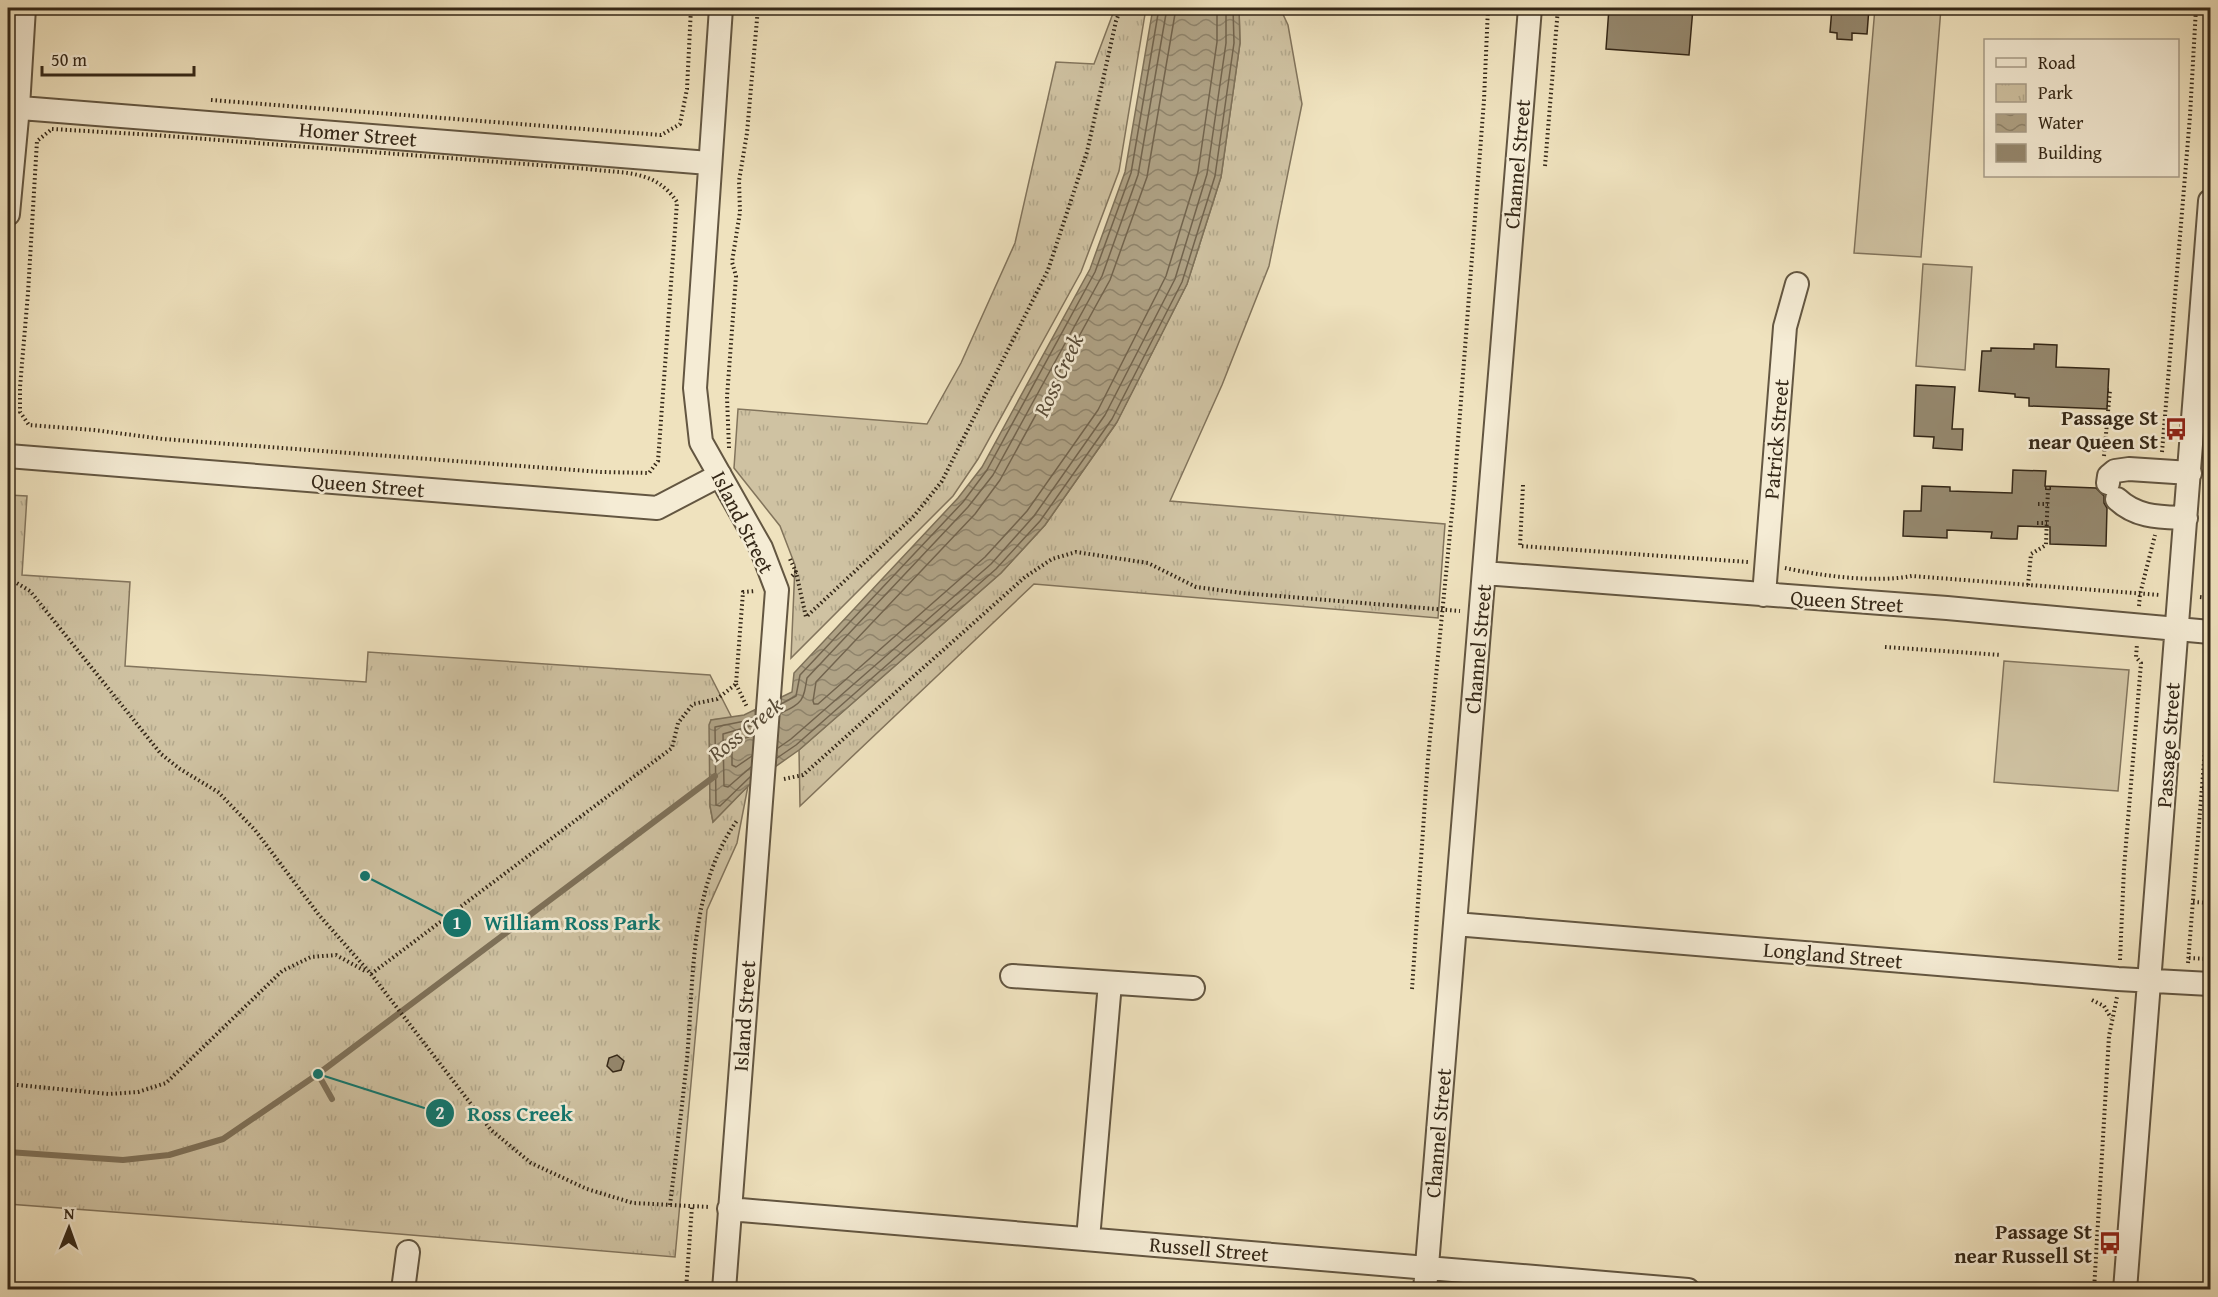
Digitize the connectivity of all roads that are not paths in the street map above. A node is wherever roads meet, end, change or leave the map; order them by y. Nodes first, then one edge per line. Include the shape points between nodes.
1 (24, 8) edge
2 (721, 8) edge
3 (1530, 8) edge
4 (13, 107) edge
5 (709, 163) junction
6 (2211, 201) edge
7 (8, 214) edge
8 (1797, 284) dead end
9 (8, 456) edge
10 (2190, 473) junction
11 (720, 475) junction
12 (2186, 518) junction
13 (1484, 573) junction
14 (1764, 595) junction
15 (2177, 629) junction
16 (2211, 632) edge
17 (1455, 924) junction
18 (1012, 976) dead end
19 (2150, 980) junction
20 (1110, 983) junction
21 (2211, 984) edge
22 (1193, 988) dead end
23 (729, 1209) junction
24 (1088, 1239) junction
25 (408, 1252) dead end
26 (1426, 1278) edge
27 (403, 1290) edge
28 (724, 1290) edge
29 (1688, 1290) edge
30 (2125, 1290) edge

1 - 4 street
2 - 5 street, Island Street
3 - 13 street, Channel Street
4 - 5 street, Homer Street
4 - 7 street
5 - 11 street, Island Street via 695,388 701,442
6 - 10 street, Passage Street
8 - 14 street, Patrick Street via 1785,327
9 - 11 street, Queen Street via 657,508
10 - 12 street, Passage Street
10 - 12 street via 2120,470 2115,471 2111,487 2135,512
11 - 23 street, Island Street via 762,548 777,590
12 - 15 street, Passage Street
13 - 14 street, Queen Street
13 - 17 street, Channel Street
14 - 15 street, Queen Street
15 - 16 street, Queen Street
15 - 19 street, Passage Street
17 - 19 street, Longland Street
17 - 26 street, Channel Street
18 - 20 street
19 - 21 street, Longland Street
19 - 30 street, Passage Street
20 - 22 street
20 - 24 street
23 - 24 street, Russell Street
23 - 28 street, Island Street
24 - 26 street, Russell Street
25 - 27 street
26 - 29 street, Russell Street

